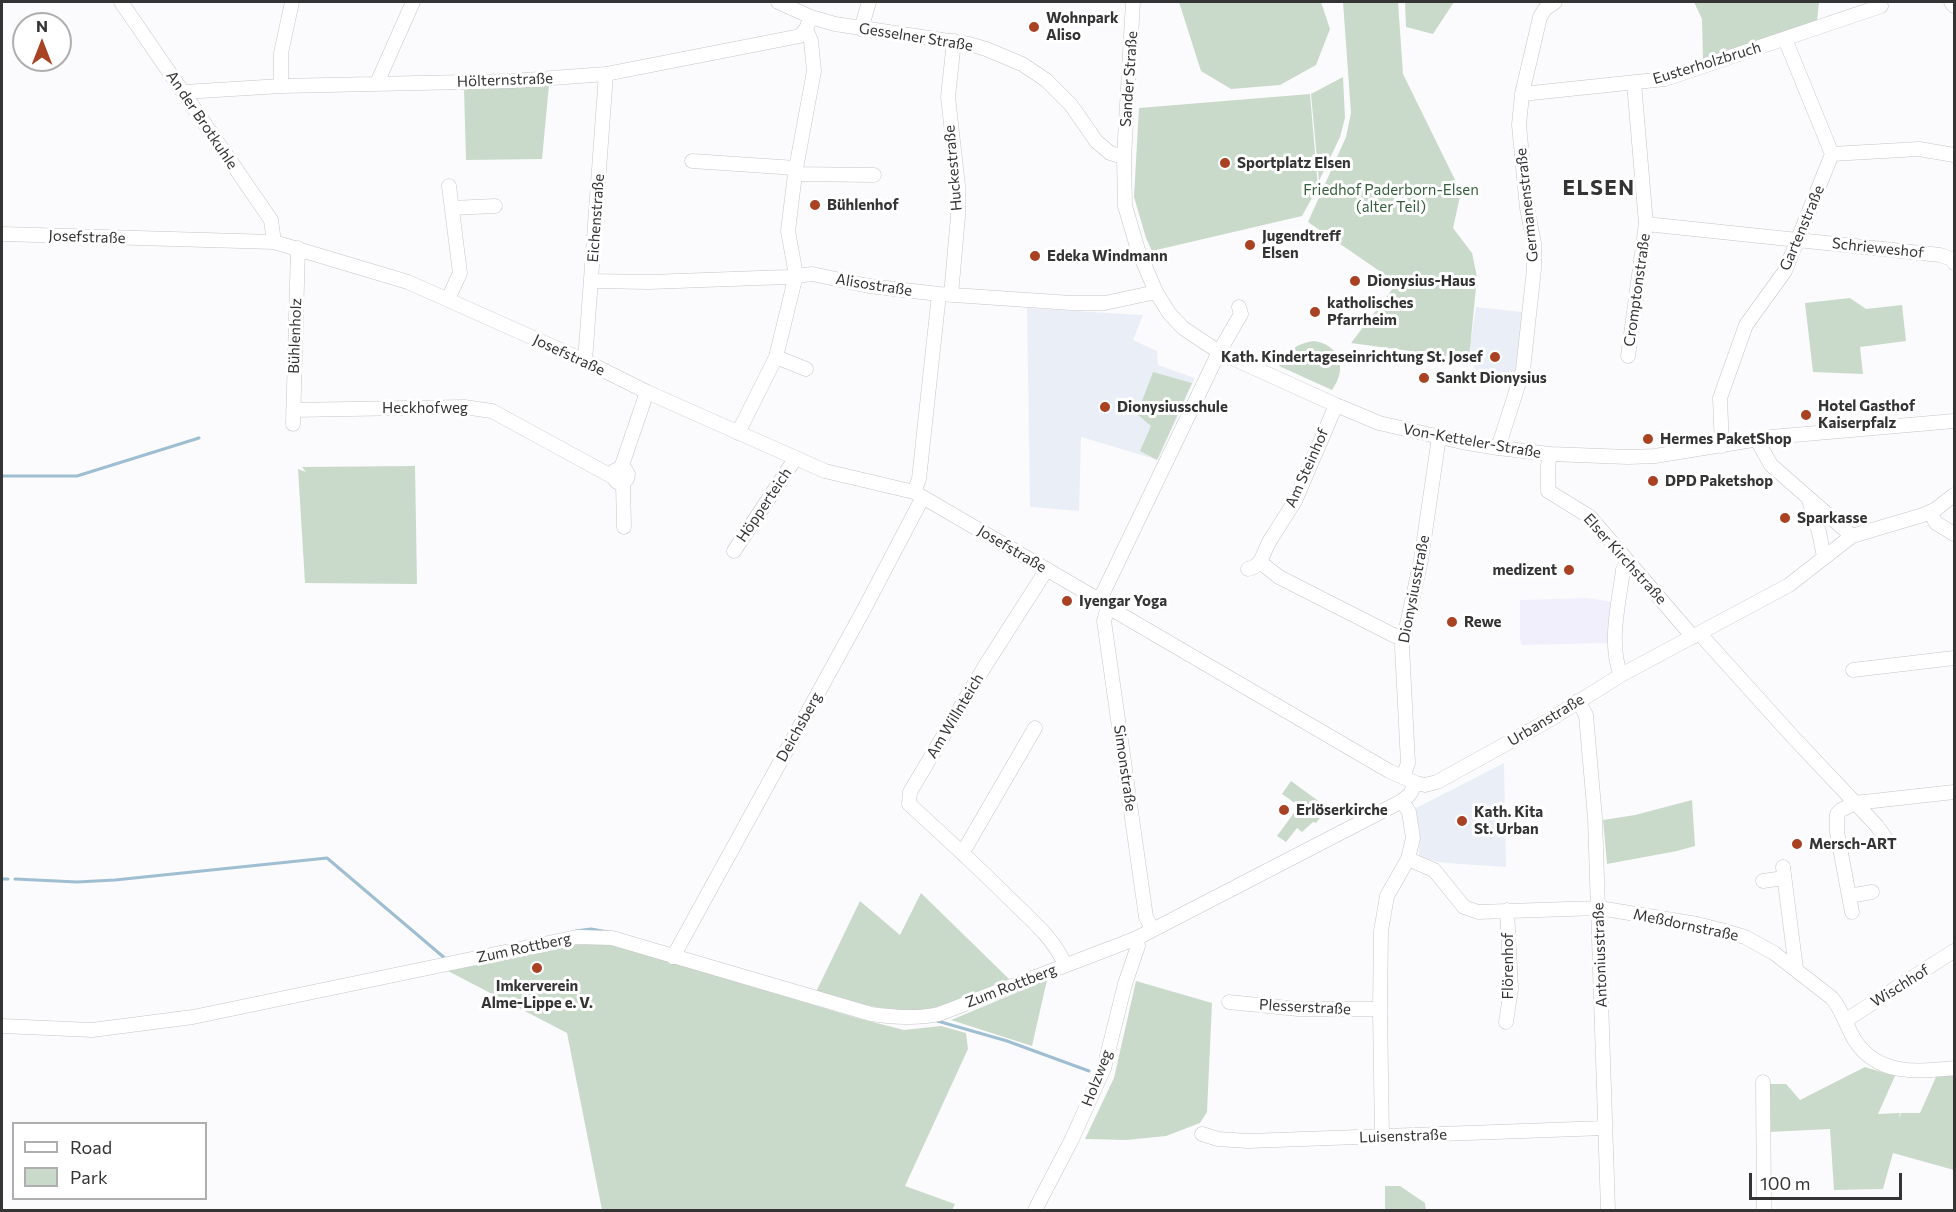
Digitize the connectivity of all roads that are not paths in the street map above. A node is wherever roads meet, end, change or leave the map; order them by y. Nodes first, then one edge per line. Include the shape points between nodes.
1 (121, 2) edge
2 (292, 2) edge
3 (413, 2) edge
4 (778, 2) edge
5 (869, 2) edge
6 (1133, 2) edge
7 (1555, 2) edge
8 (1951, 2) edge
9 (1881, 6) dead end
10 (1954, 6) edge
11 (809, 23) junction
12 (861, 29) junction
13 (1785, 39) junction
14 (954, 41) junction
15 (606, 74) junction
16 (1634, 83) junction
17 (377, 84) junction
18 (281, 86) junction
19 (184, 92) junction
20 (1522, 94) junction
21 (1832, 154) junction
22 (1954, 155) edge
23 (1124, 158) junction
24 (692, 161) dead end
25 (795, 171) junction
26 (874, 176) dead end
27 (449, 186) dead end
28 (495, 206) dead end
29 (452, 208) junction
30 (1646, 224) junction
31 (2, 234) edge
32 (1798, 240) junction
33 (274, 242) junction
34 (298, 248) junction
35 (1954, 263) edge
36 (796, 275) junction
37 (591, 281) junction
38 (1156, 292) junction
39 (945, 295) junction
40 (448, 299) junction
41 (1239, 307) dead end
42 (1219, 352) junction
43 (1628, 356) dead end
44 (776, 357) junction
45 (585, 361) junction
46 (806, 369) dead end
47 (647, 392) junction
48 (1336, 405) junction
49 (293, 417) joint
50 (1954, 421) edge
51 (738, 433) junction
52 (1439, 437) junction
53 (1757, 440) junction
54 (1722, 446) junction
55 (1498, 448) junction
56 (1550, 454) junction
57 (795, 459) junction
58 (619, 476) junction
59 (919, 495) junction
60 (1954, 495) edge
61 (1808, 498) junction
62 (1930, 512) junction
63 (624, 527) dead end
64 (1954, 534) edge
65 (1852, 536) junction
66 (734, 551) dead end
67 (1824, 557) junction
68 (1627, 562) junction
69 (1047, 569) junction
70 (1105, 602) junction
71 (1697, 635) junction
72 (1403, 640) junction
73 (1954, 658) edge
74 (1853, 670) dead end
75 (1622, 675) junction
76 (1578, 701) junction
77 (1035, 728) dead end
78 (1409, 780) junction
79 (1954, 792) edge
80 (1402, 801) junction
81 (1855, 803) junction
82 (1889, 843) dead end
83 (963, 852) junction
84 (1408, 859) junction
85 (1763, 881) dead end
86 (1872, 892) dead end
87 (1849, 896) junction
88 (1599, 908) junction
89 (1507, 910) junction
90 (1852, 912) dead end
91 (1152, 929) junction
92 (1137, 938) junction
93 (1954, 951) edge
94 (673, 957) junction
95 (1065, 965) junction
96 (1796, 969) junction
97 (1229, 1002) dead end
98 (1380, 1009) junction
99 (1846, 1020) junction
100 (1506, 1022) dead end
101 (2, 1026) edge
102 (1954, 1068) edge
103 (1763, 1082) dead end
104 (1605, 1128) junction
105 (1202, 1134) dead end
106 (1382, 1137) junction
107 (1035, 1210) edge
108 (1608, 1210) edge
109 (1764, 1210) edge

1 - 19 street, An der Brotkuhle
2 - 18 street via 281,53
3 - 17 street
4 - 11 street, Gesselner Straße
5 - 12 street
6 - 23 street, Sander Straße
7 - 20 street, Germanenstraße via 1540,17
8 - 10 street
9 - 13 street, Eusterholzbruch
11 - 12 street, Gesselner Straße
11 - 15 street, Hölternstraße via 800,36
11 - 25 street via 814,71
12 - 14 street, Gesselner Straße
13 - 16 street, Eusterholzbruch via 1665,79
13 - 21 street
14 - 23 street, Gesselner Straße via 1004,56 1040,75 1056,87 1096,141
14 - 39 street, Huckestraße via 948,97 958,216
15 - 17 street, Hölternstraße
15 - 37 street, Eichenstraße
16 - 20 street, Eusterholzbruch
16 - 30 street, Cromptonstraße
17 - 18 street, Hölternstraße
18 - 19 street, Hölternstraße
19 - 33 street, An der Brotkuhle via 271,220
20 - 55 street, Germanenstraße via 1519,125 1534,269 1523,370
21 - 22 street via 1919,149
21 - 32 street, Gartenstraße
23 - 38 street, Von-Ketteler-Straße via 1125,206
24 - 25 street
25 - 26 street
25 - 36 street via 788,231
27 - 29 street
28 - 29 street
29 - 40 street via 460,273
30 - 32 street, Cromptonstraße
30 - 43 street, Cromptonstraße
31 - 33 street, Josefstraße
32 - 35 street, Schrieweshof via 1940,255
32 - 54 street, Gartenstraße via 1785,271 1746,325 1720,398
33 - 34 street, Josefstraße
34 - 40 street, Josefstraße via 408,282
34 - 49 street, Bühlenholz
36 - 37 street, Alisostraße
36 - 39 street, Alisostraße via 812,274
36 - 44 street
37 - 45 street, Eichenstraße
38 - 39 street, Alisostraße via 1105,303
38 - 42 street, Von-Ketteler-Straße via 1183,328
39 - 59 street, Huckestraße
40 - 45 street, Josefstraße
41 - 42 street via 1241,314
42 - 48 street, Von-Ketteler-Straße
42 - 70 street, Simonstraße via 1103,593
44 - 46 street
44 - 51 street
45 - 47 street, Josefstraße
47 - 51 street, Josefstraße
47 - 58 street
48 - 52 street, Von-Ketteler-Straße via 1379,423
48 - 72 street, Am Steinhof via 1295,501 1254,566
49 - 58 street, Heckhofweg via 464,407 492,411
50 - 53 street, Von-Ketteler-Straße
51 - 57 street, Josefstraße
52 - 55 street, Von-Ketteler-Straße
52 - 72 street, Dionysiusstraße via 1421,560
53 - 54 street, Von-Ketteler-Straße
53 - 61 street via 1768,462
54 - 56 street, Von-Ketteler-Straße via 1655,456
55 - 56 street, Von-Ketteler-Straße
56 - 68 street, Elser Kirchstraße via 1548,491 1590,517
57 - 59 street, Josefstraße via 825,471
57 - 66 street, Höpperteich
58 - 63 street
59 - 69 street, Josefstraße
59 - 94 street, Deichsberg via 862,613
60 - 62 street, Urbanstraße
61 - 65 street
61 - 67 street
62 - 64 street via 1936,523
62 - 65 street, Urbanstraße
65 - 67 street, Urbanstraße
67 - 71 street, Urbanstraße via 1789,585
68 - 71 street, Elser Kirchstraße
68 - 75 street via 1615,644 1616,663
69 - 70 street, Josefstraße
69 - 83 street, Am Willnteich via 910,792 909,804
70 - 78 street, Josefstraße
70 - 91 street, Simonstraße via 1104,621 1146,917
71 - 75 street, Urbanstraße
71 - 81 street, Elser Kirchstraße
72 - 78 street, Dionysiusstraße
73 - 74 street
75 - 76 street, Urbanstraße
76 - 78 street, Urbanstraße via 1437,782 1425,785
76 - 88 street, Antoniusstraße via 1586,715
77 - 83 street
78 - 80 street via 1410,794
79 - 81 street
80 - 84 street via 1409,812 1413,838
80 - 91 street
81 - 82 street, Elser Kirchstraße
81 - 87 street via 1841,810 1836,820
83 - 95 street, Am Willnteich via 1046,934
84 - 89 street, Meßdornstraße via 1434,870 1464,907 1478,912
84 - 98 street via 1387,896 1381,931
85 - 96 street via 1783,873
86 - 87 street
87 - 90 street
88 - 89 street, Meßdornstraße
88 - 96 street, Meßdornstraße via 1734,933 1756,942
88 - 104 street, Antoniusstraße
89 - 100 street, Flörenhof via 1510,989
91 - 92 street
92 - 95 street, Zum Rottberg
92 - 107 street, Holzweg via 1104,1068
93 - 99 street, Wischhof
94 - 95 street, Zum Rottberg via 896,1018 939,1014
94 - 101 street, Zum Rottberg via 612,938 577,937 193,1017 92,1030
96 - 99 street, Meßdornstraße via 1832,998
97 - 98 street, Plesserstraße via 1298,1010
98 - 106 street
99 - 102 street, Meßdornstraße via 1854,1038 1875,1062 1915,1070
103 - 109 street
104 - 106 street, Luisenstraße
104 - 108 street, Antoniusstraße
105 - 106 street, Luisenstraße via 1248,1141

